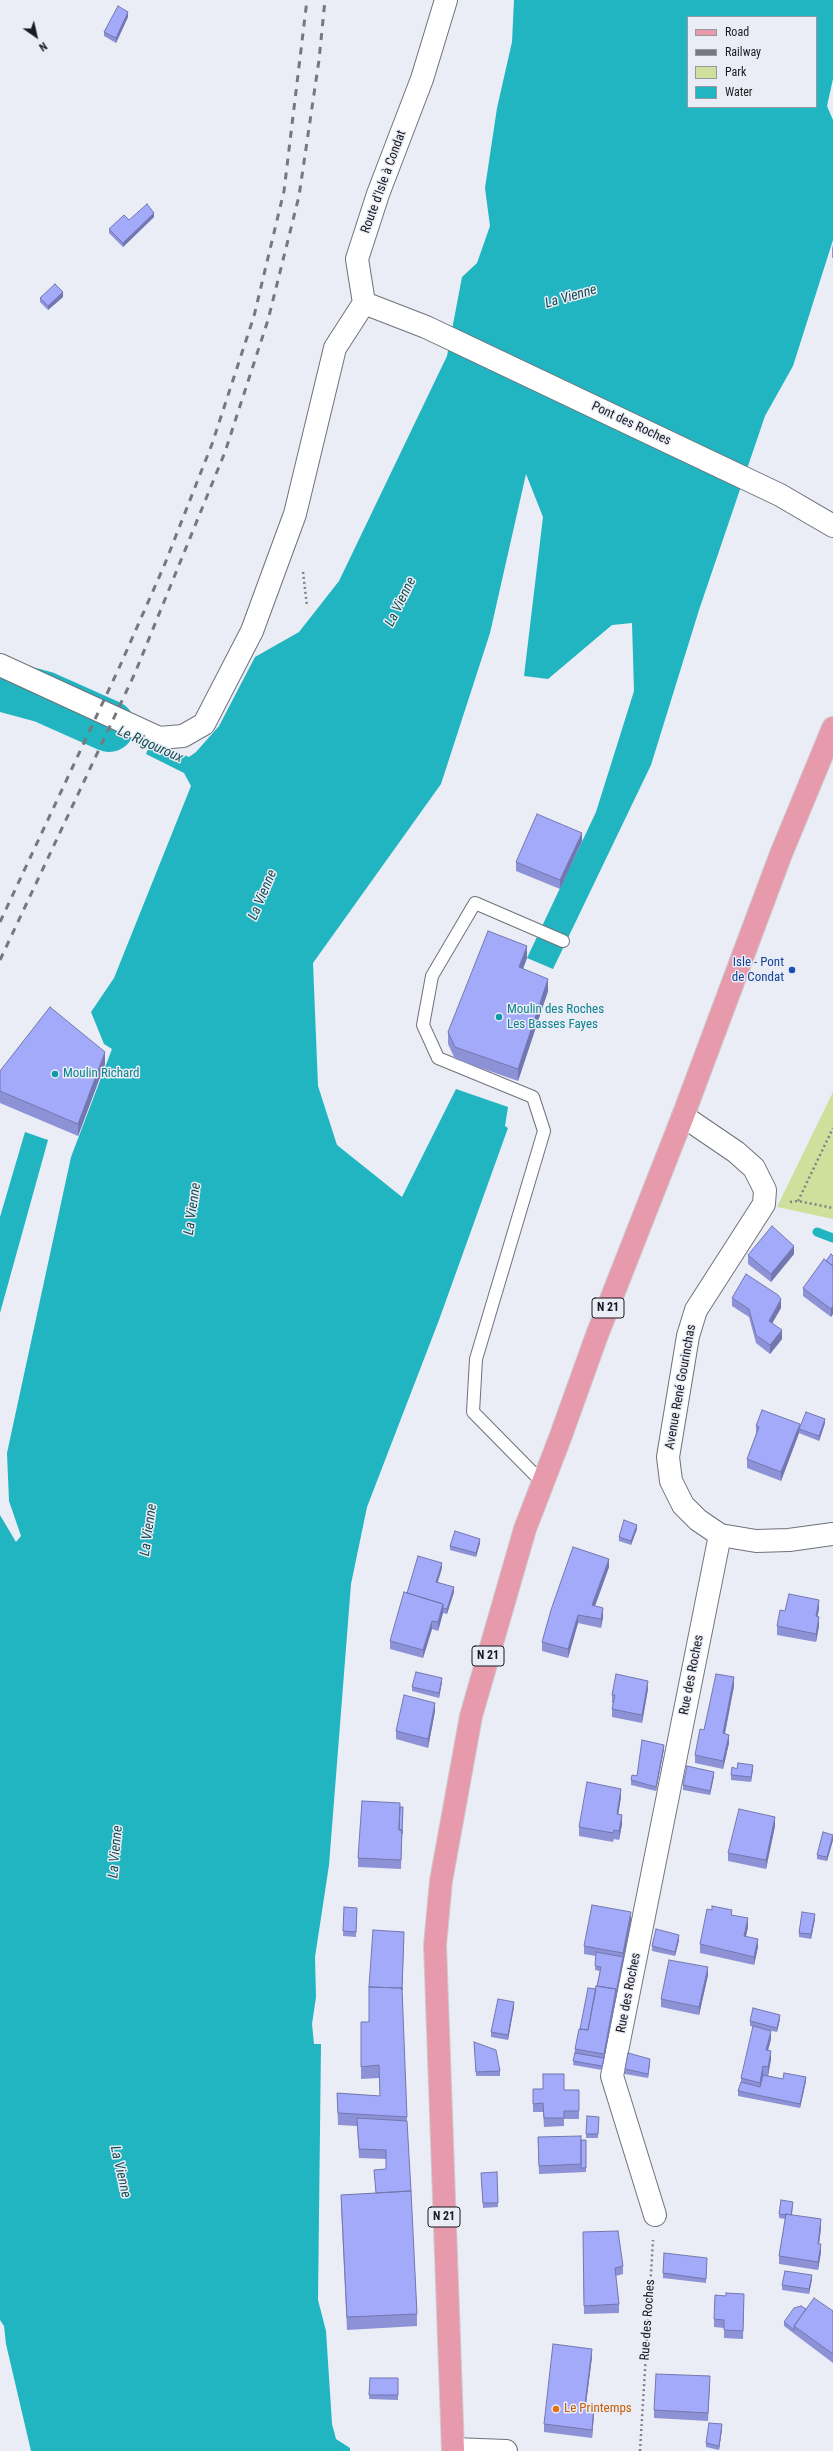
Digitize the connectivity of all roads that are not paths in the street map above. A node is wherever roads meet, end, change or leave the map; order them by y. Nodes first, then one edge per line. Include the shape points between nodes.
1 (446, 0) edge
2 (364, 304) junction
3 (833, 526) edge
4 (0, 665) edge
5 (833, 728) edge
6 (563, 941) dead end
7 (683, 1116) junction
8 (542, 1482) junction
9 (833, 1534) edge
10 (720, 1535) junction
11 (655, 2215) road end
12 (453, 2450) edge
13 (506, 2451) edge

1 - 2 street, Route d'Isle à Condat via 422,79 378,194 357,259
2 - 3 street, Pont des Roches via 426,327 780,495
2 - 4 street via 335,348 295,514 252,631 204,724 183,736 159,738
5 - 7 main road, N 21 via 780,854
6 - 8 lane via 476,903 432,976 423,1025 438,1058 533,1097 544,1131 476,1359 473,1412
7 - 8 main road, N 21
7 - 10 street, Avenue René Gourinchas via 736,1152 754,1168 765,1190 764,1204 696,1310 688,1336 668,1457 671,1481 683,1505 698,1520
8 - 12 main road, N 21 via 525,1529 471,1716 440,1881 435,1944
9 - 10 street, Avenue René Gourinchas via 756,1541
10 - 11 street, Rue des Roches via 612,2076
12 - 13 street

